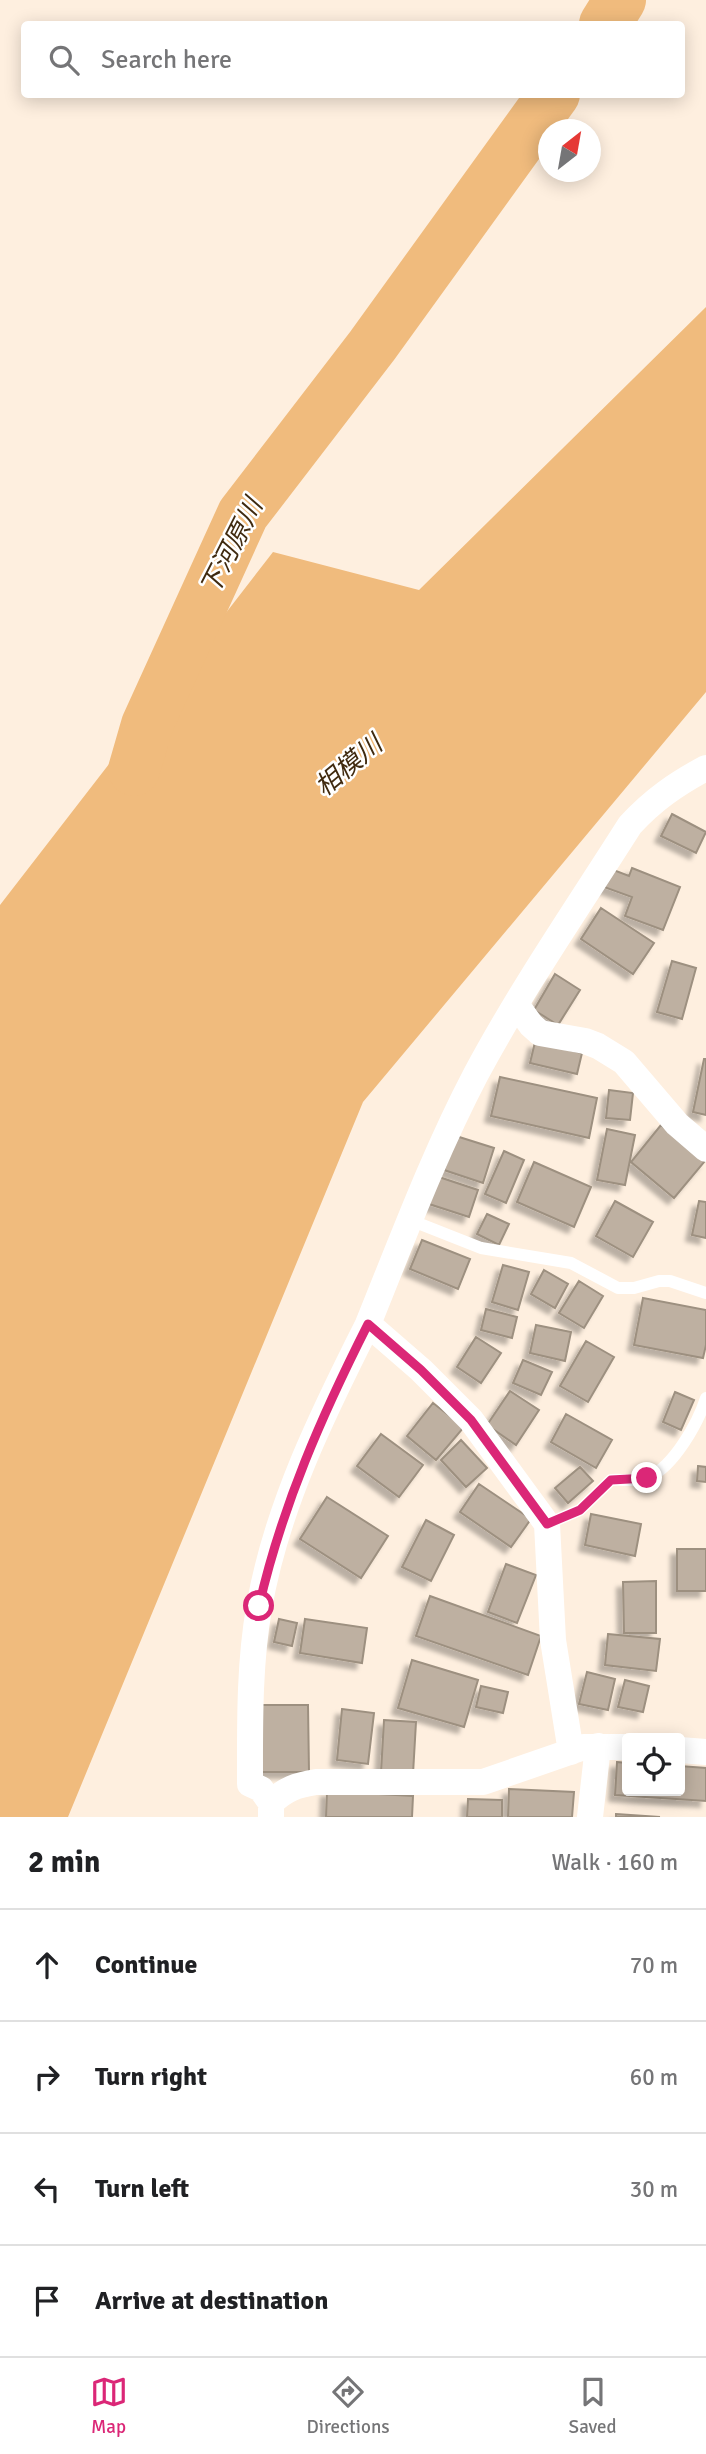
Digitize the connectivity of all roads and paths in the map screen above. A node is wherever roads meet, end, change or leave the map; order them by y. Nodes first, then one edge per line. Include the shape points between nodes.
1 (706, 768) edge
2 (516, 1004) junction
3 (706, 1149) edge
4 (410, 1220) junction
5 (706, 1293) edge
6 (368, 1324) junction
7 (706, 1398) edge
8 (547, 1524) junction
9 (598, 1746) junction
10 (622, 1748) edge
11 (685, 1751) edge
12 (571, 1752) junction
13 (706, 1752) edge
14 (271, 1810) edge
15 (590, 1817) edge

1 - 2 street via 677,783 630,825
2 - 3 street via 540,1033 591,1043 624,1062 677,1124
2 - 4 street via 475,1077
4 - 5 lane via 481,1248 571,1263 618,1287 670,1280
4 - 6 street
6 - 8 street via 471,1420
6 - 14 street via 295,1484 259,1606 250,1678 250,1784 261,1789
7 - 8 lane via 701,1415 667,1465 647,1478 611,1480 580,1510
8 - 12 street via 554,1640
9 - 10 street
9 - 12 street
9 - 15 street
11 - 13 street
12 - 14 street via 483,1782 316,1782 291,1787

